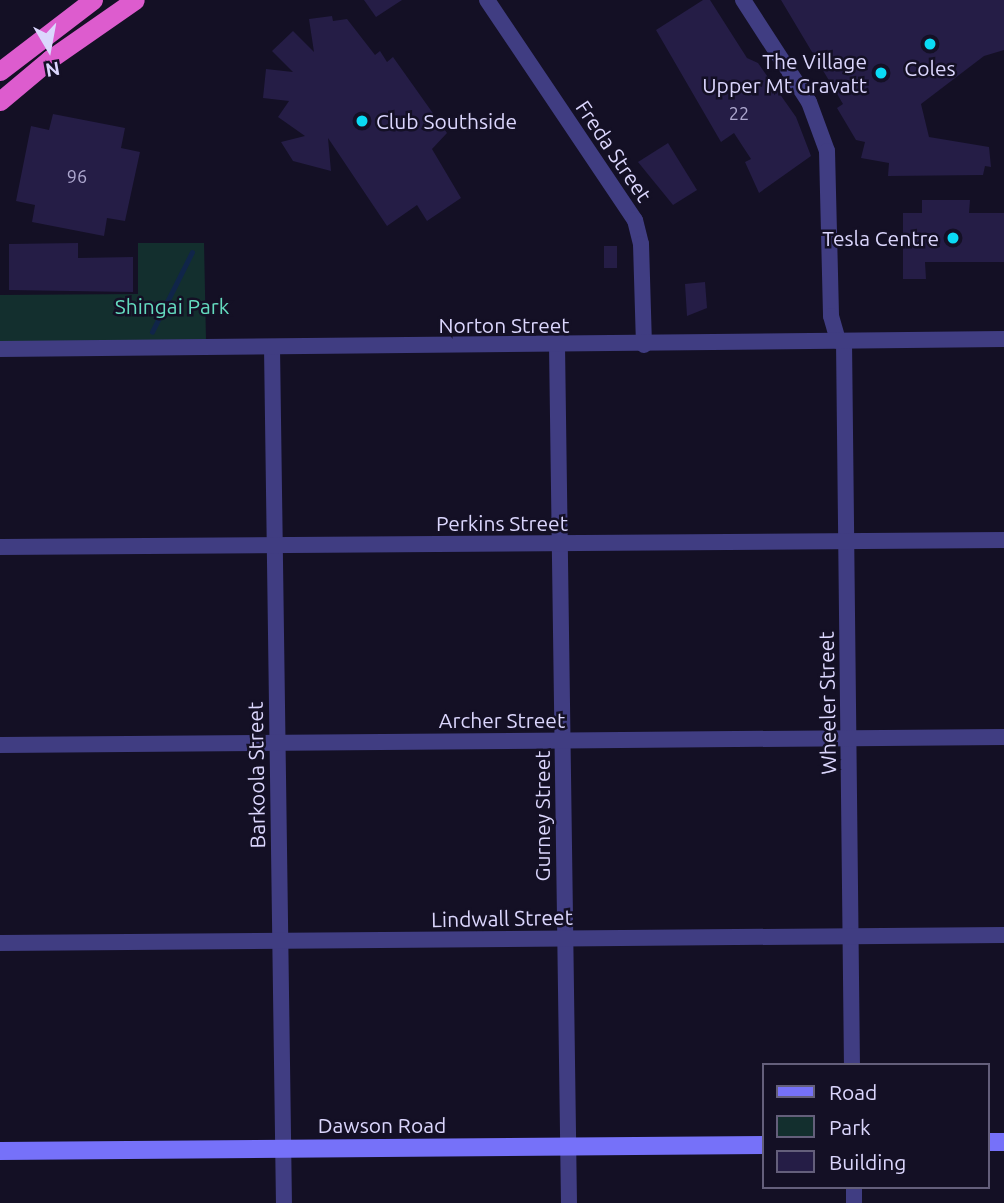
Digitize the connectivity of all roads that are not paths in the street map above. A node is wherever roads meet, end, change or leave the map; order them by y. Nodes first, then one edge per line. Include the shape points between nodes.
1 (93, 0) edge
2 (135, 0) edge
3 (487, 0) edge
4 (743, 0) edge
5 (0, 71) edge
6 (0, 101) edge
7 (1004, 339) edge
8 (841, 341) junction
9 (557, 345) junction
10 (644, 345) junction
11 (272, 347) junction
12 (2, 349) edge
13 (1004, 540) edge
14 (846, 542) junction
15 (560, 543) junction
16 (274, 545) junction
17 (0, 547) edge
18 (849, 737) junction
19 (1004, 737) edge
20 (563, 740) junction
21 (277, 743) junction
22 (0, 745) edge
23 (1004, 935) edge
24 (850, 937) junction
25 (563, 938) junction
26 (278, 941) junction
27 (0, 943) edge
28 (852, 1063) edge
29 (762, 1145) edge
30 (567, 1147) junction
31 (283, 1149) junction
32 (0, 1151) edge
33 (284, 1203) edge
34 (569, 1203) edge

1 - 5 highway
2 - 6 highway via 50,58
3 - 10 street, Freda Street via 635,220 641,244
4 - 8 street, Wheeler Street via 809,102 827,151 831,316
7 - 8 street, Norton Street
8 - 10 street, Norton Street
8 - 14 street, Wheeler Street
9 - 10 street, Norton Street
9 - 11 street, Norton Street
9 - 15 street, Gurney Street
11 - 12 street, Norton Street
11 - 16 street, Barkoola Street
13 - 14 street, Perkins Street
14 - 15 street, Perkins Street
14 - 18 street, Wheeler Street
15 - 16 street, Perkins Street
15 - 20 street, Gurney Street
16 - 17 street, Perkins Street
16 - 21 street, Barkoola Street
18 - 19 street, Archer Street
18 - 20 street, Archer Street
18 - 24 street, Wheeler Street
20 - 21 street, Archer Street
20 - 25 street, Gurney Street
21 - 22 street, Archer Street
21 - 26 street, Barkoola Street
23 - 24 street, Lindwall Street
24 - 25 street, Lindwall Street
24 - 28 street, Wheeler Street
25 - 26 street, Lindwall Street
25 - 30 street, Gurney Street
26 - 27 street, Lindwall Street
26 - 31 street, Barkoola Street
29 - 30 main road, Dawson Road
30 - 31 main road, Dawson Road
30 - 34 street, Gurney Street
31 - 32 main road, Dawson Road
31 - 33 street, Barkoola Street

